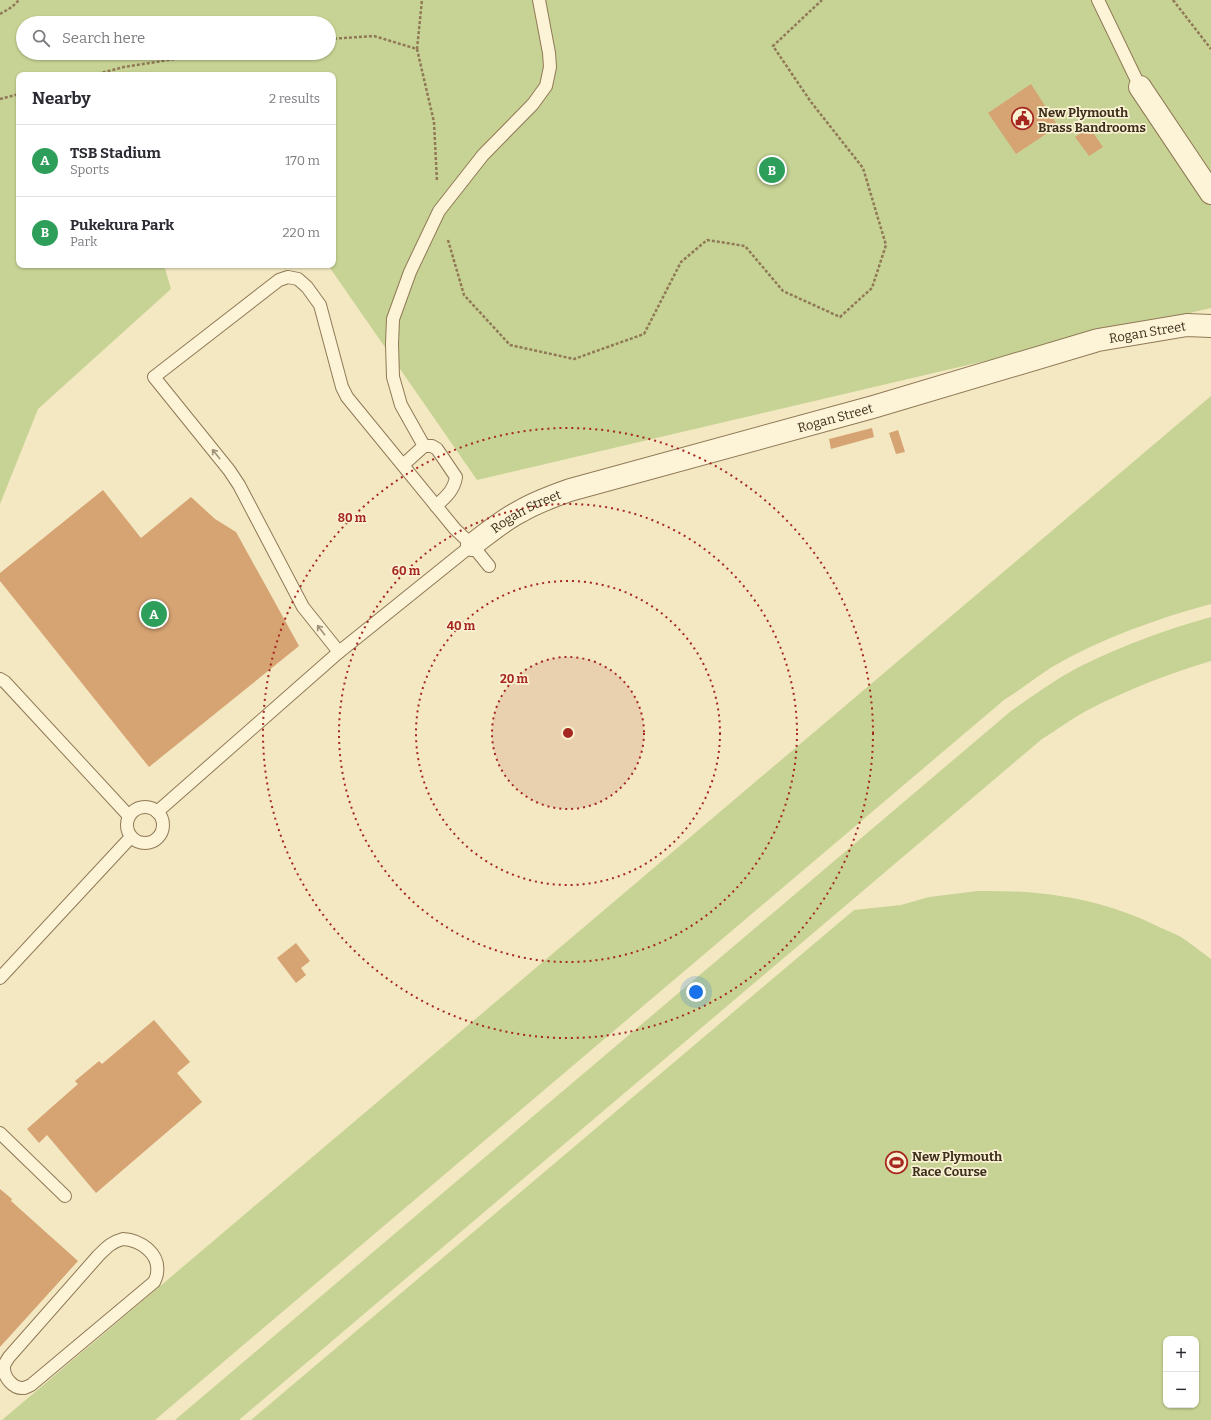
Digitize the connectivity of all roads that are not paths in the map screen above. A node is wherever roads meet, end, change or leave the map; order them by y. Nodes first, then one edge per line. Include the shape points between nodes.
1 (539, 0) edge
2 (1098, 0) edge
3 (1140, 87) joint
4 (1211, 193) edge
5 (1211, 326) edge
6 (424, 446) junction
7 (403, 465) junction
8 (433, 503) junction
9 (472, 545) junction
10 (489, 566) dead end
11 (339, 652) junction
12 (0, 679) edge
13 (157, 812) junction
14 (129, 816) junction
15 (131, 837) junction
16 (0, 978) edge
17 (0, 1133) edge
18 (66, 1196) dead end
19 (5, 1386) edge

1 - 6 lane via 549,53 550,68 546,86 533,104 483,155 439,211 410,272 392,319 393,377 401,405
2 - 3 lane
3 - 4 street
5 - 9 street, Rogan Street via 1187,325 1098,340 873,407 570,490 520,511
6 - 7 lane
6 - 8 lane via 437,449 456,476 455,485 450,492
7 - 8 lane
11 -> 7 lane via 303,607 229,470 154,377 278,280 293,277 307,287 320,305 347,397
8 - 9 lane via 455,530
9 - 10 lane
9 - 11 lane
11 - 13 lane
12 - 14 lane
13 - 14 lane via 142,807
13 - 15 lane via 162,823 157,838 142,843
14 - 15 lane via 127,828
15 - 16 lane
17 - 18 lane
19 - 19 lane via 4,1366 9,1357 108,1245 114,1241 131,1239 152,1254 157,1273 154,1282 31,1385 24,1388

